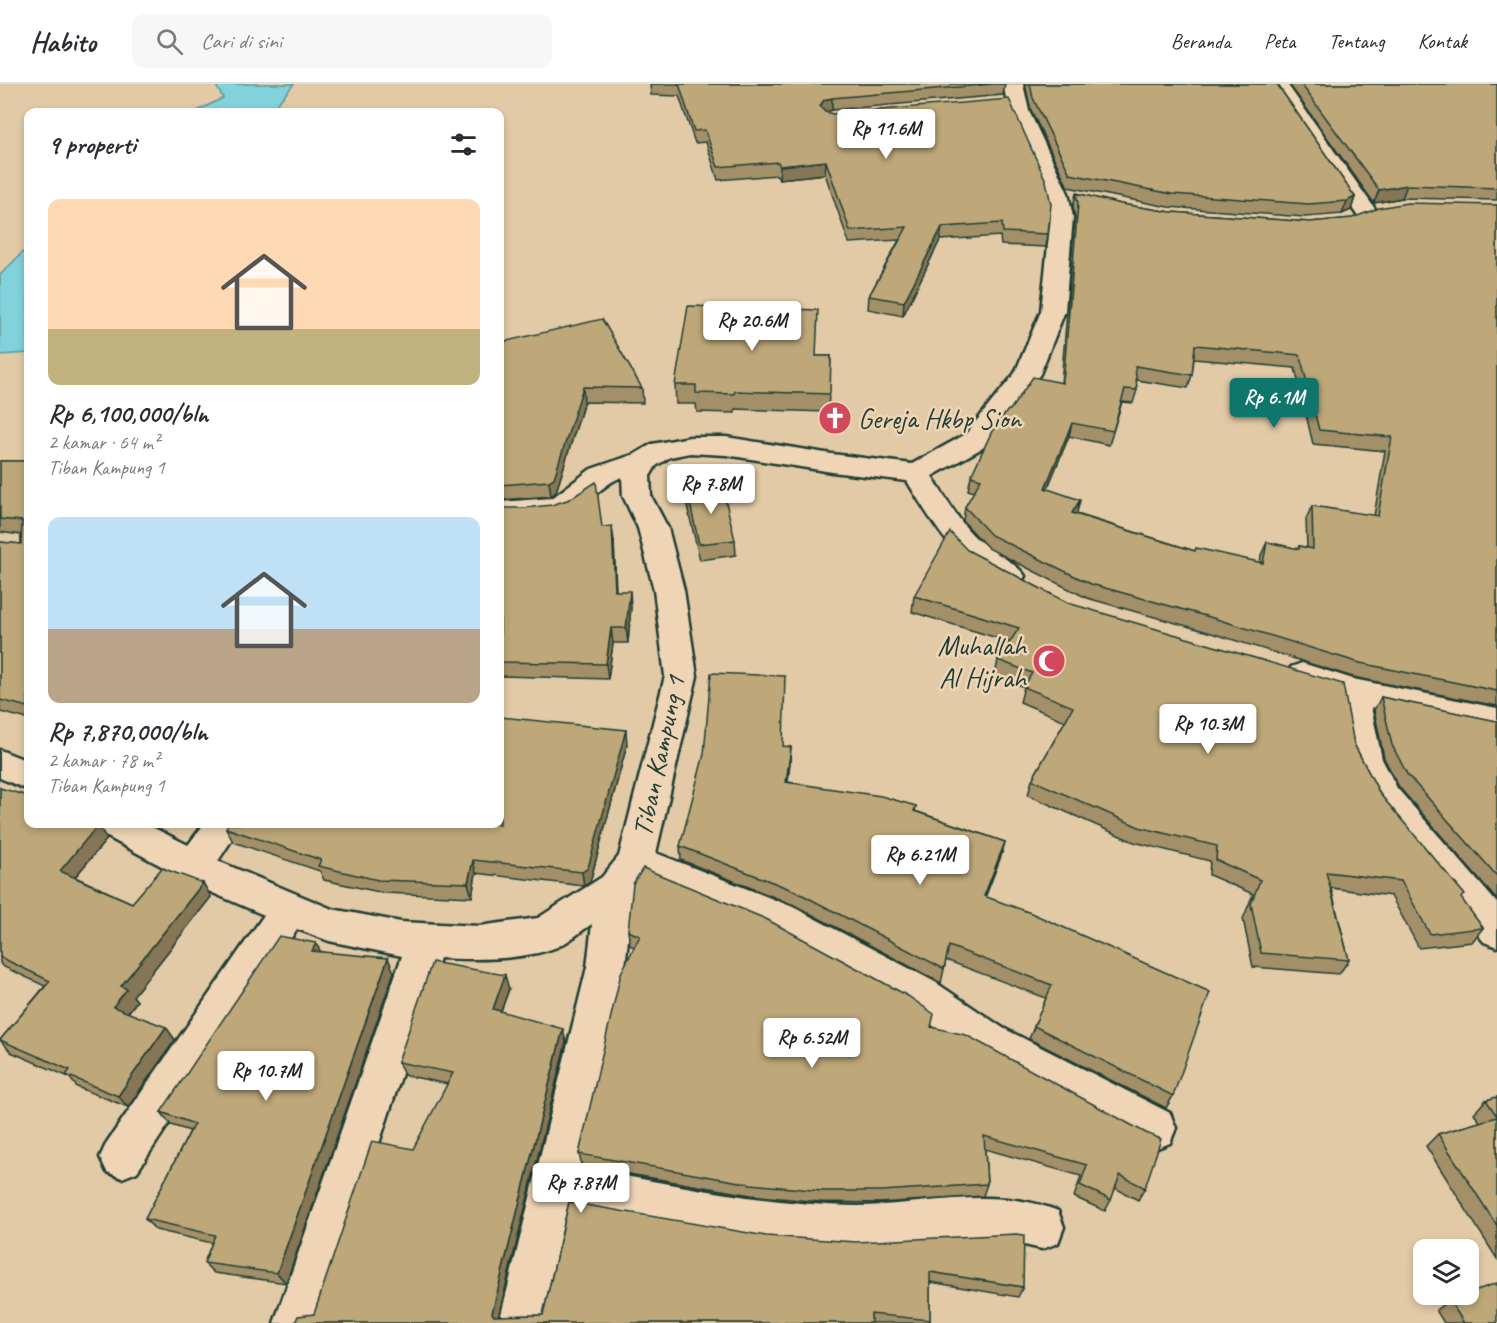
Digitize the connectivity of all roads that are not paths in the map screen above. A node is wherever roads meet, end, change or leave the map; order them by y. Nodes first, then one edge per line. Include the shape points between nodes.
1 (1277, 84) edge
2 (1010, 96) edge
3 (1347, 222) edge
4 (645, 460) junction
5 (916, 473) junction
6 (504, 511) edge
7 (1036, 589) edge
8 (1274, 666) edge
9 (1352, 691) junction
10 (1497, 722) edge
11 (0, 762) edge
12 (24, 774) edge
13 (123, 828) edge
14 (221, 828) edge
15 (194, 866) junction
16 (625, 875) junction
17 (289, 909) junction
18 (1497, 930) edge
19 (427, 940) junction
20 (1155, 1128) dead end
21 (122, 1157) dead end
22 (552, 1185) junction
23 (1042, 1227) dead end
24 (297, 1323) edge
25 (522, 1323) edge

1 - 3 street via 1377,211
2 - 5 street via 1067,196 1053,311 1028,374 976,440
4 - 5 street via 662,450 690,445 726,446
4 - 6 street via 601,475 562,505 547,510
4 - 16 street, Tiban Kampung 1 via 636,476 637,496 653,528 669,590 681,676
5 - 7 street via 955,535 976,557
8 - 9 street
9 - 10 street
9 - 18 street via 1365,759 1385,798
11 - 12 street
13 - 15 street
14 - 15 street
15 - 17 street
16 - 19 street via 546,934 479,943
16 - 20 street via 780,918 921,995 989,1041
16 - 22 street, Tiban Kampung 1
17 - 19 street via 329,925
17 - 21 street
19 - 24 street
22 - 23 street via 766,1222 854,1228 1011,1220
22 - 25 street, Tiban Kampung 1

